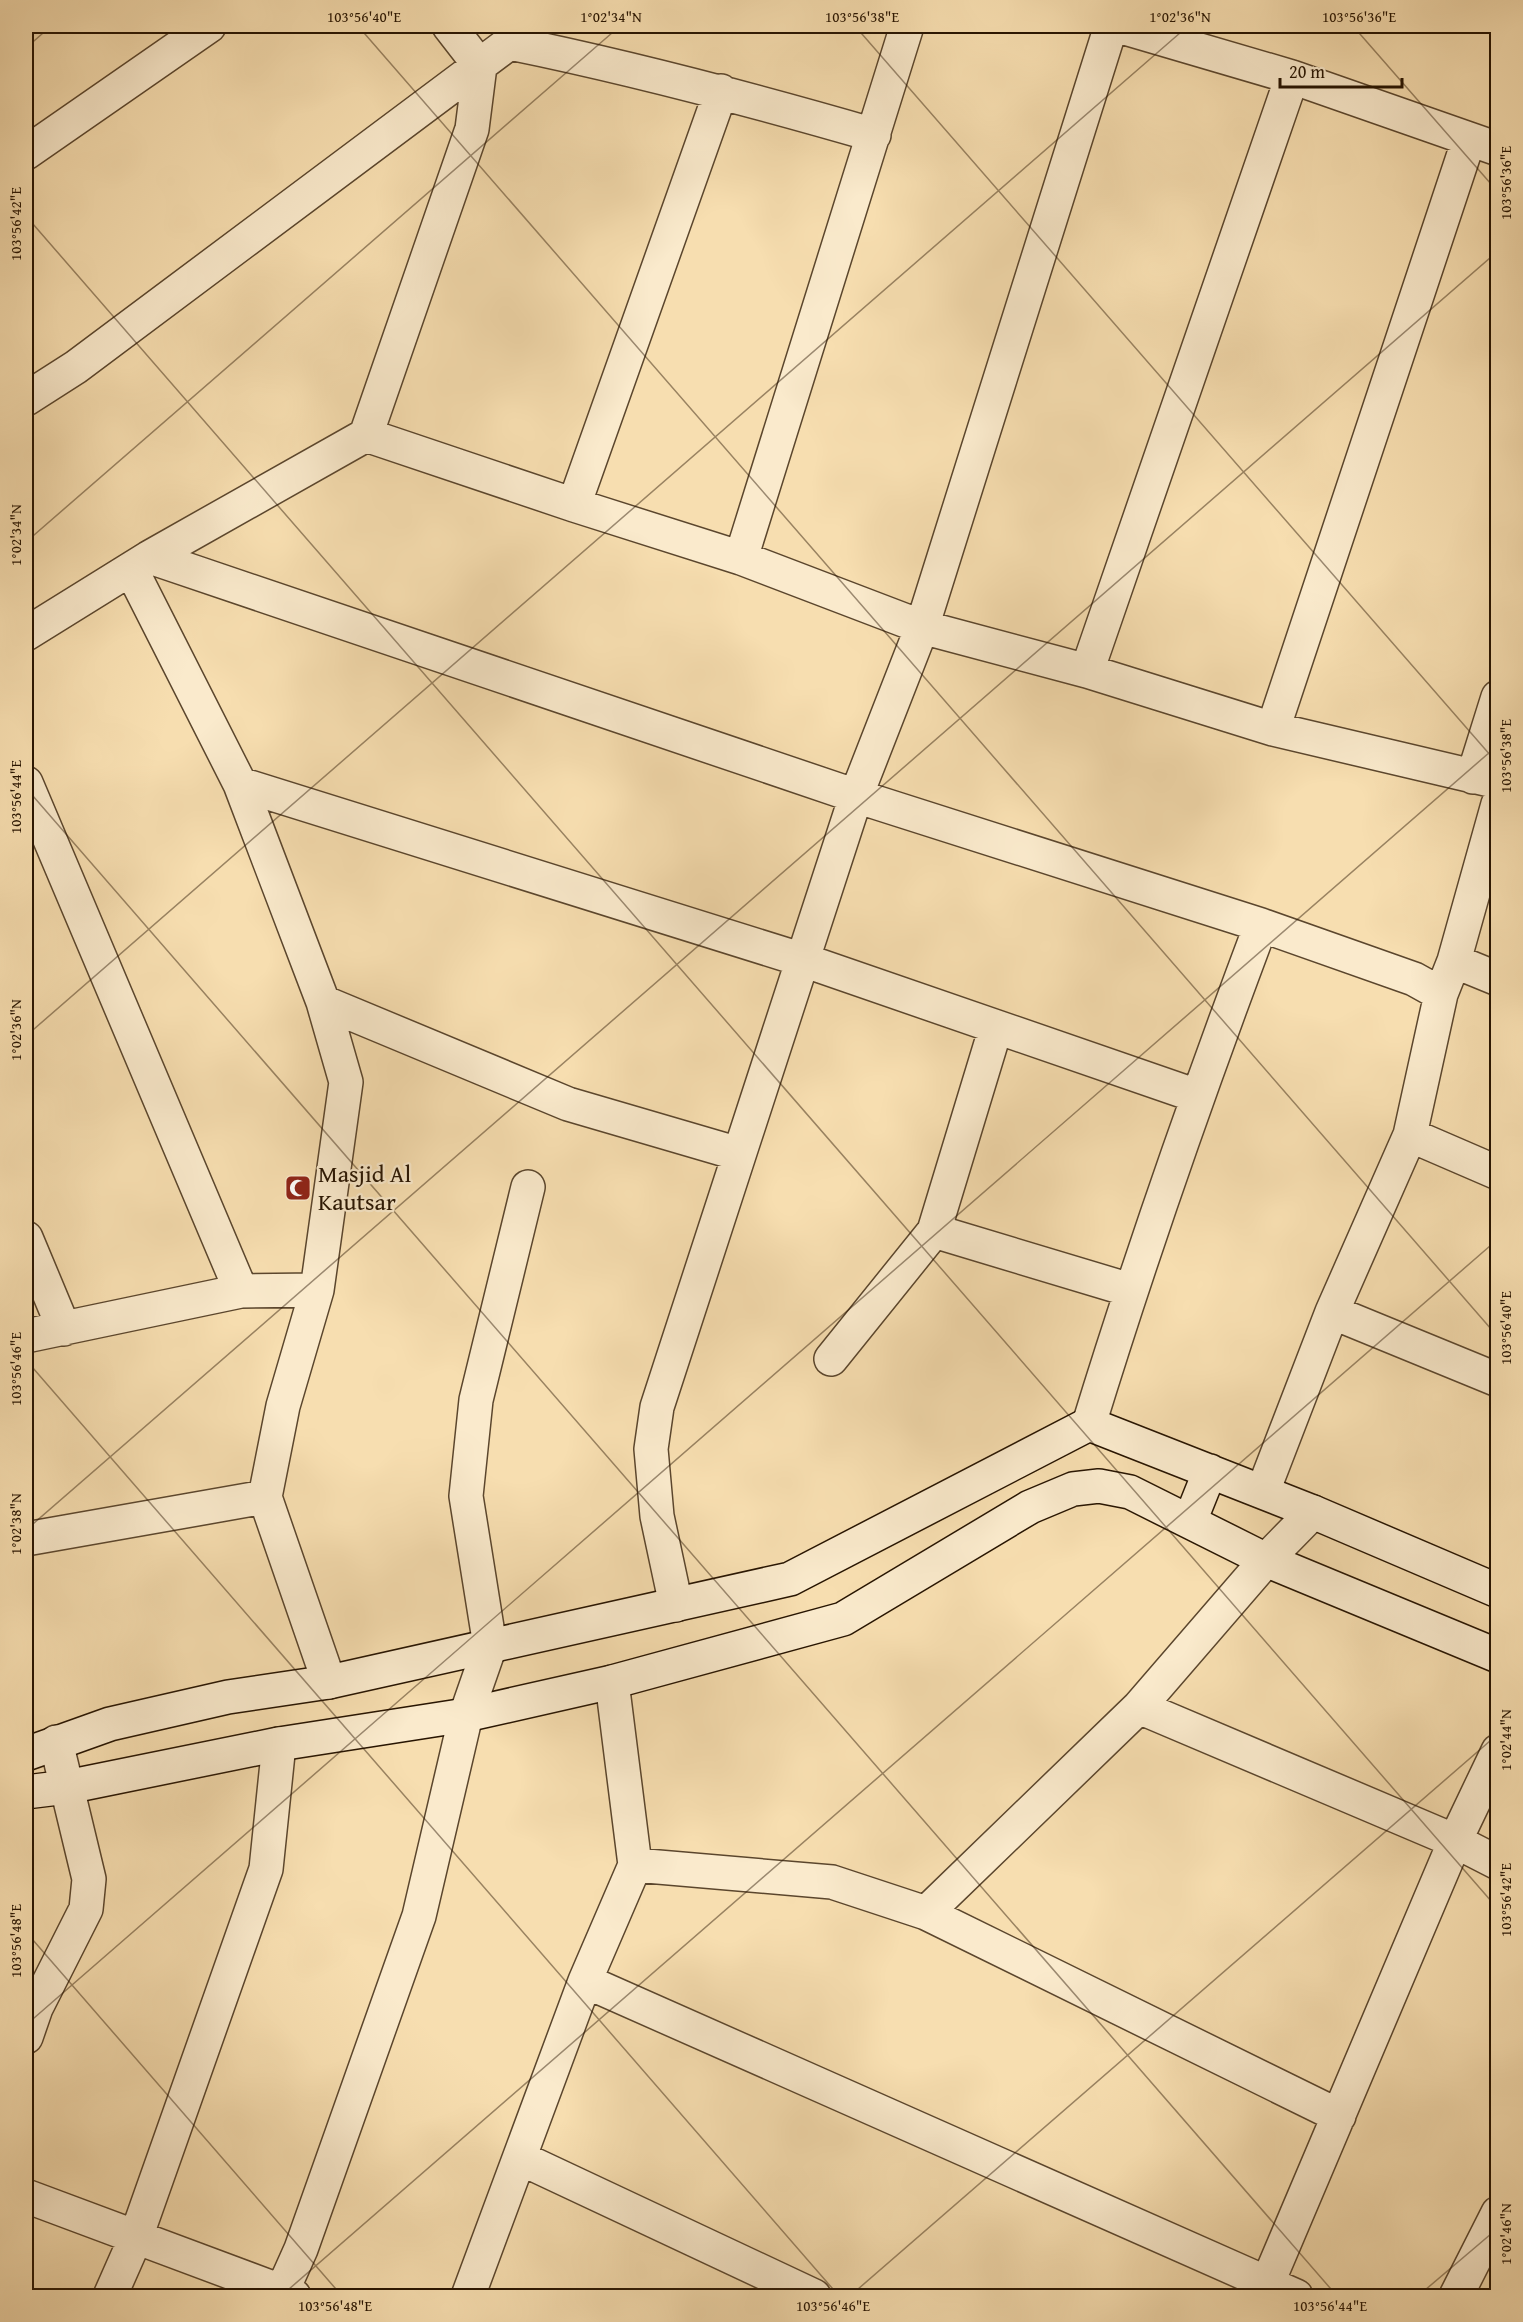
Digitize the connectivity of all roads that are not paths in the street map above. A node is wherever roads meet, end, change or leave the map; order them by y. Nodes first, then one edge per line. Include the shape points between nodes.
1 (209, 26) edge
2 (449, 26) edge
3 (907, 26) edge
4 (1111, 26) edge
5 (1118, 26) edge
6 (521, 34) edge
7 (480, 66) junction
8 (1292, 77) junction
9 (721, 91) junction
10 (874, 135) junction
11 (1483, 144) edge
12 (26, 153) edge
13 (26, 399) edge
14 (366, 435) junction
15 (574, 505) junction
16 (741, 558) junction
17 (140, 563) junction
18 (922, 627) junction
19 (26, 634) edge
20 (1087, 671) junction
21 (1497, 698) edge
22 (1273, 729) junction
23 (1485, 780) edge
24 (26, 783) edge
25 (240, 784) junction
26 (856, 796) junction
27 (1497, 804) edge
28 (1261, 925) junction
29 (803, 960) junction
30 (1454, 962) junction
31 (1497, 979) edge
32 (1442, 994) junction
33 (323, 1002) junction
34 (996, 1027) junction
35 (1197, 1096) junction
36 (1410, 1135) junction
37 (739, 1154) junction
38 (1497, 1173) edge
39 (528, 1187) dead end
40 (934, 1231) junction
41 (26, 1238) edge
42 (316, 1290) junction
43 (1130, 1290) junction
44 (240, 1291) junction
45 (1332, 1312) junction
46 (64, 1329) junction
47 (26, 1336) edge
48 (831, 1359) dead end
49 (1497, 1380) edge
50 (1089, 1424) junction
51 (1210, 1471) junction
52 (1263, 1491) junction
53 (265, 1497) junction
54 (1313, 1512) junction
55 (1190, 1521) junction
56 (26, 1539) edge
57 (1266, 1560) junction
58 (1497, 1591) edge
59 (676, 1605) junction
60 (490, 1646) junction
61 (1497, 1656) edge
62 (329, 1682) junction
63 (612, 1682) junction
64 (1139, 1707) junction
65 (466, 1715) junction
66 (56, 1742) junction
67 (279, 1744) junction
68 (1497, 1750) edge
69 (26, 1754) edge
70 (67, 1787) junction
71 (26, 1792) edge
72 (1455, 1841) junction
73 (1497, 1863) edge
74 (635, 1865) junction
75 (926, 1913) junction
76 (585, 1981) junction
77 (29, 2018) edge
78 (1339, 2116) junction
79 (520, 2158) junction
80 (26, 2196) edge
81 (1497, 2213) edge
82 (136, 2238) junction
83 (1275, 2293) edge
84 (286, 2295) edge
85 (110, 2296) edge
86 (468, 2296) edge
87 (814, 2296) edge
88 (1456, 2296) edge

1 - 12 street
2 - 7 street
3 - 10 street
4 - 18 street
5 - 8 street
6 - 7 street
6 - 9 street via 586,59
7 - 13 street
7 - 14 street via 472,129
8 - 11 street
8 - 20 street
9 - 10 street
9 - 15 street
10 - 16 street
11 - 22 street
14 - 15 street
14 - 17 street
15 - 16 street
16 - 18 street
17 - 19 street
17 - 25 street
17 - 26 street
18 - 20 street
18 - 26 street
20 - 22 street
21 - 23 street
22 - 23 street
24 - 44 street
25 - 29 street
25 - 33 street
26 - 28 street
26 - 29 street
27 - 30 street
28 - 32 street via 1414,979
28 - 35 street
29 - 34 street
29 - 37 street
30 - 31 street
30 - 32 street
32 - 36 street
33 - 37 street via 568,1104
33 - 42 street via 346,1082
34 - 35 street
34 - 40 street
35 - 43 street
36 - 38 street
36 - 45 street
37 - 59 street via 657,1407 651,1449 657,1516
39 - 60 street via 476,1400 466,1496
40 - 43 street
40 - 48 street
41 - 46 street
42 - 44 street
42 - 53 street via 283,1406
43 - 50 street
44 - 46 street
45 - 49 street
45 - 52 street
46 - 47 street
50 - 51 street
50 - 59 street via 790,1579
51 - 52 street
51 - 55 street
52 - 54 street
53 - 56 street
53 - 62 street
54 - 57 street
54 - 58 street
55 - 57 street
55 - 63 street via 1130,1492 1099,1486 1073,1489 1030,1507 843,1619
57 - 61 street
57 - 64 street
59 - 60 street
60 - 62 street
60 - 65 street
62 - 66 street via 228,1697 110,1724
63 - 65 street
63 - 74 street
64 - 72 street
64 - 75 street
65 - 67 street
65 - 84 street via 419,1916
66 - 69 street
66 - 70 street
67 - 70 street
67 - 82 street via 267,1869
68 - 72 street
70 - 71 street
70 - 77 street via 89,1879 86,1909
72 - 73 street
72 - 78 street
74 - 75 street via 832,1882
74 - 76 street
75 - 78 street
76 - 79 street
76 - 83 street
78 - 83 street
79 - 86 street
79 - 87 street
80 - 82 street
81 - 88 street
82 - 84 street
82 - 85 street

